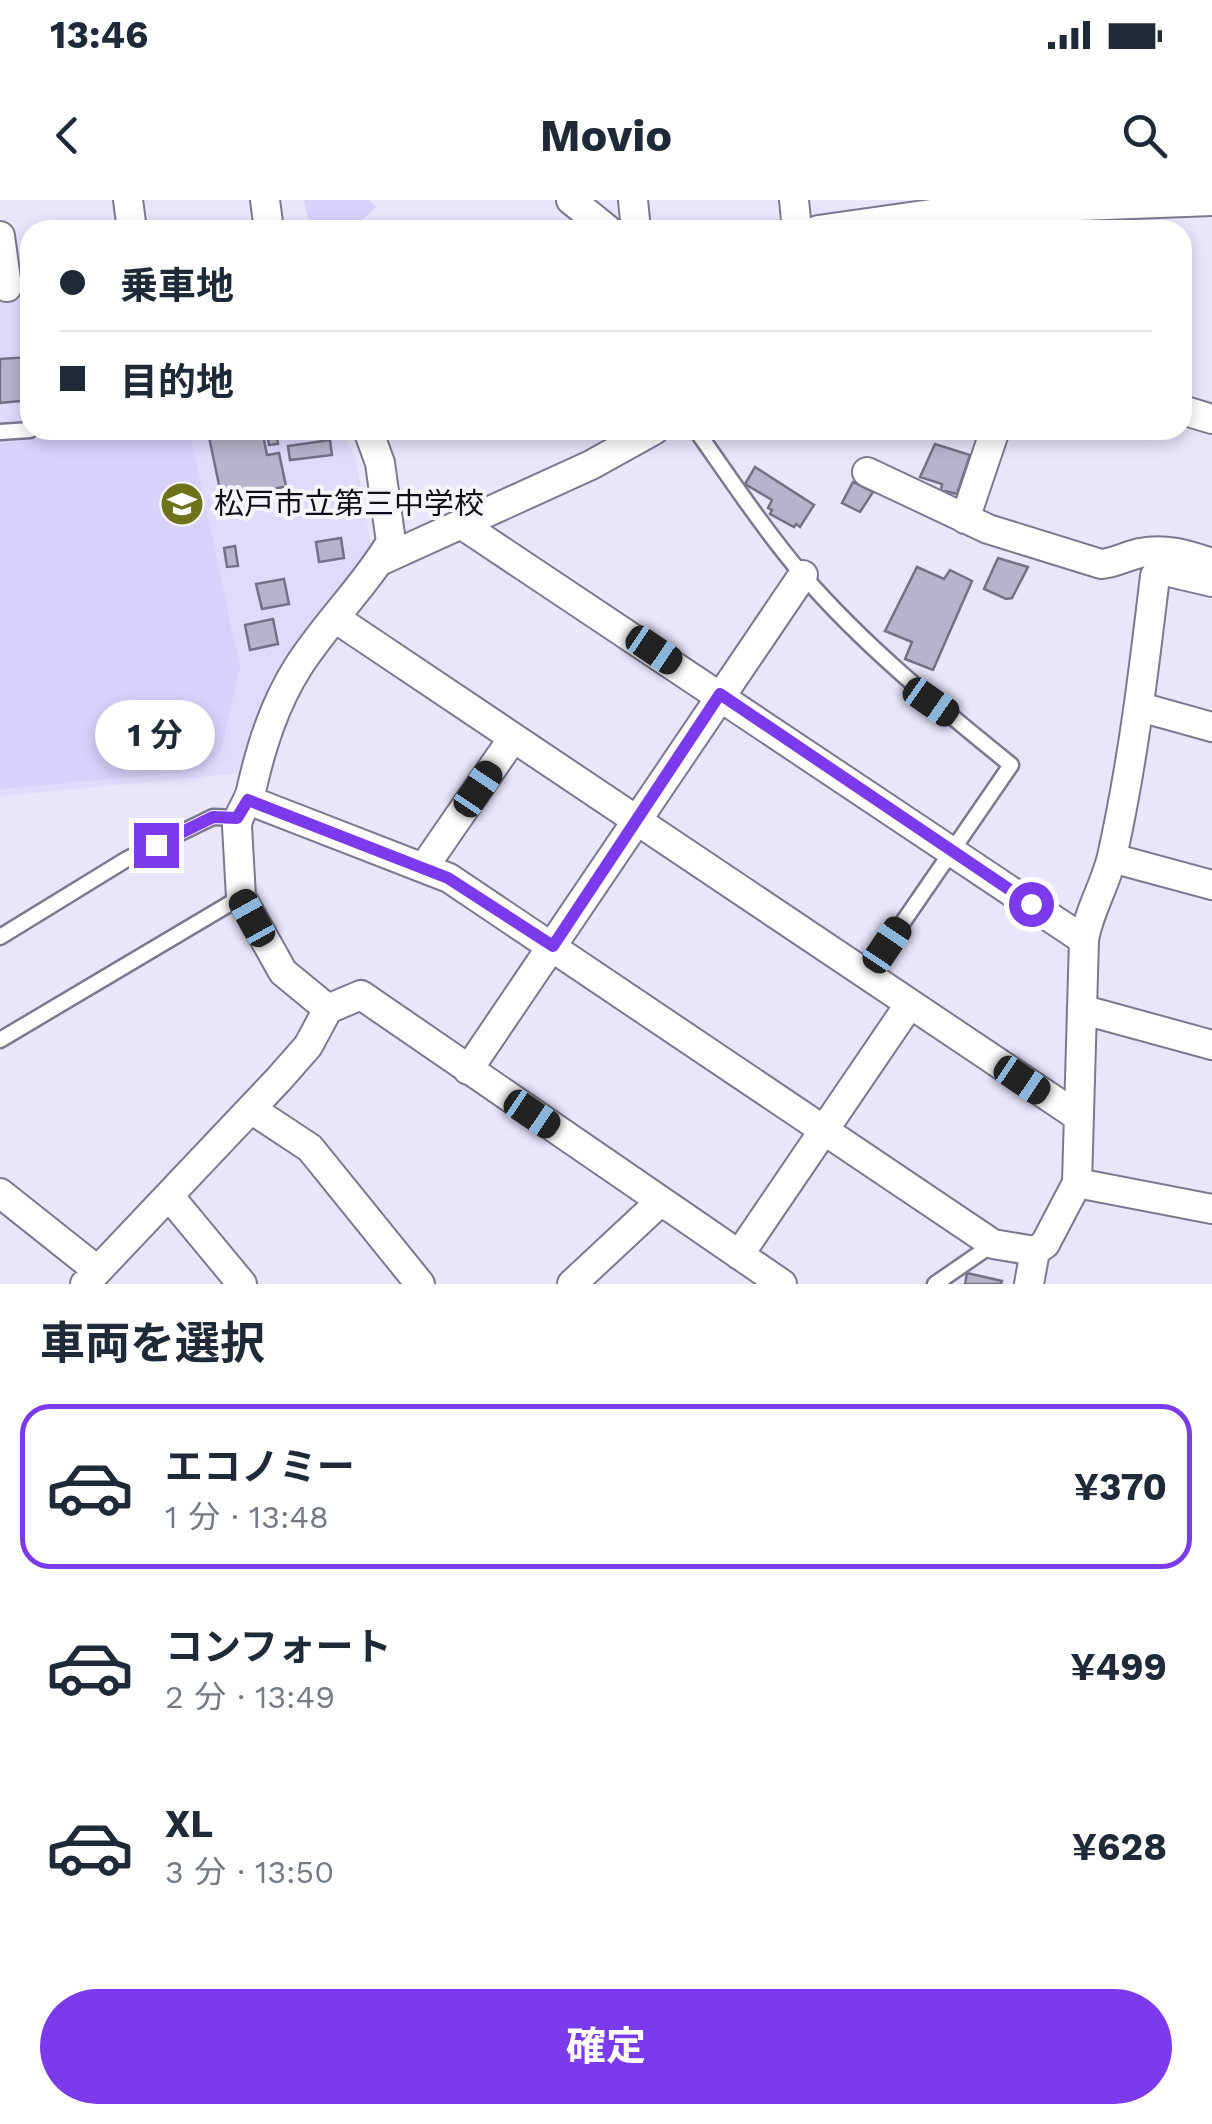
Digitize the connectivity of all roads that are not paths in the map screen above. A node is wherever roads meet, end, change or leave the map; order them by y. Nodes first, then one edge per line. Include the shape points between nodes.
1 (571, 200) edge
2 (1212, 201) edge
3 (1121, 203) edge
4 (953, 206) edge
5 (1061, 219) edge
6 (596, 220) edge
7 (874, 220) edge
8 (0, 236) edge
9 (12, 287) edge
10 (372, 440) edge
11 (636, 440) edge
12 (703, 440) edge
13 (991, 440) edge
14 (867, 472) dead end
15 (966, 520) junction
16 (461, 524) junction
17 (380, 561) junction
18 (1212, 563) edge
19 (803, 575) junction
20 (1212, 582) edge
21 (336, 618) junction
22 (720, 694) junction
23 (1140, 706) junction
24 (1212, 727) edge
25 (513, 738) junction
26 (243, 809) junction
27 (636, 819) junction
28 (951, 850) junction
29 (1112, 858) junction
30 (424, 867) junction
31 (1212, 886) edge
32 (241, 898) junction
33 (0, 937) edge
34 (1084, 940) junction
35 (553, 946) junction
36 (866, 976) junction
37 (909, 1005) junction
38 (328, 1009) junction
39 (1084, 1010) junction
40 (0, 1040) edge
41 (1212, 1046) edge
42 (468, 1070) junction
43 (251, 1109) junction
44 (1079, 1117) junction
45 (826, 1130) junction
46 (1076, 1183) junction
47 (0, 1192) edge
48 (170, 1197) junction
49 (662, 1202) junction
50 (1212, 1208) edge
51 (993, 1244) junction
52 (1035, 1252) junction
53 (739, 1254) junction
54 (91, 1277) edge
55 (242, 1284) edge
56 (420, 1284) edge
57 (572, 1284) edge
58 (782, 1284) edge
59 (936, 1284) edge
60 (1028, 1284) edge

1 - 6 street
2 - 3 street
3 - 5 street
4 - 5 street
4 - 7 street
8 - 9 street
10 - 17 street via 392,542
11 - 16 street
12 - 19 lane
13 - 15 street
14 - 15 street
15 - 18 street via 1100,564 1166,549
16 - 17 street
16 - 22 street
17 - 21 street
19 - 22 street
19 - 28 lane via 931,702 1011,766
20 - 23 street via 1165,570 1155,576
21 - 25 street
21 - 26 street via 282,694
22 - 27 street
22 - 28 street
23 - 24 street
23 - 29 street
25 - 27 street
25 - 30 street
26 - 30 street
26 - 32 street
26 - 33 lane via 127,859
27 - 35 street
27 - 36 street
28 - 34 street
28 - 36 lane
29 - 31 street
29 - 34 street
30 - 35 street
32 - 38 street via 282,972
32 - 40 lane
34 - 39 street
35 - 42 street
35 - 45 street
36 - 37 street
37 - 44 street
37 - 45 street
38 - 42 street via 361,995
38 - 43 street via 308,1046
39 - 41 street
39 - 44 street
42 - 49 street
43 - 48 street
43 - 56 street via 310,1148
44 - 46 street
45 - 51 street
45 - 53 street
46 - 50 street
46 - 52 street
47 - 54 street
48 - 54 street
48 - 55 street
49 - 53 street
49 - 57 street
51 - 52 street
51 - 59 lane
52 - 60 street
53 - 58 street

